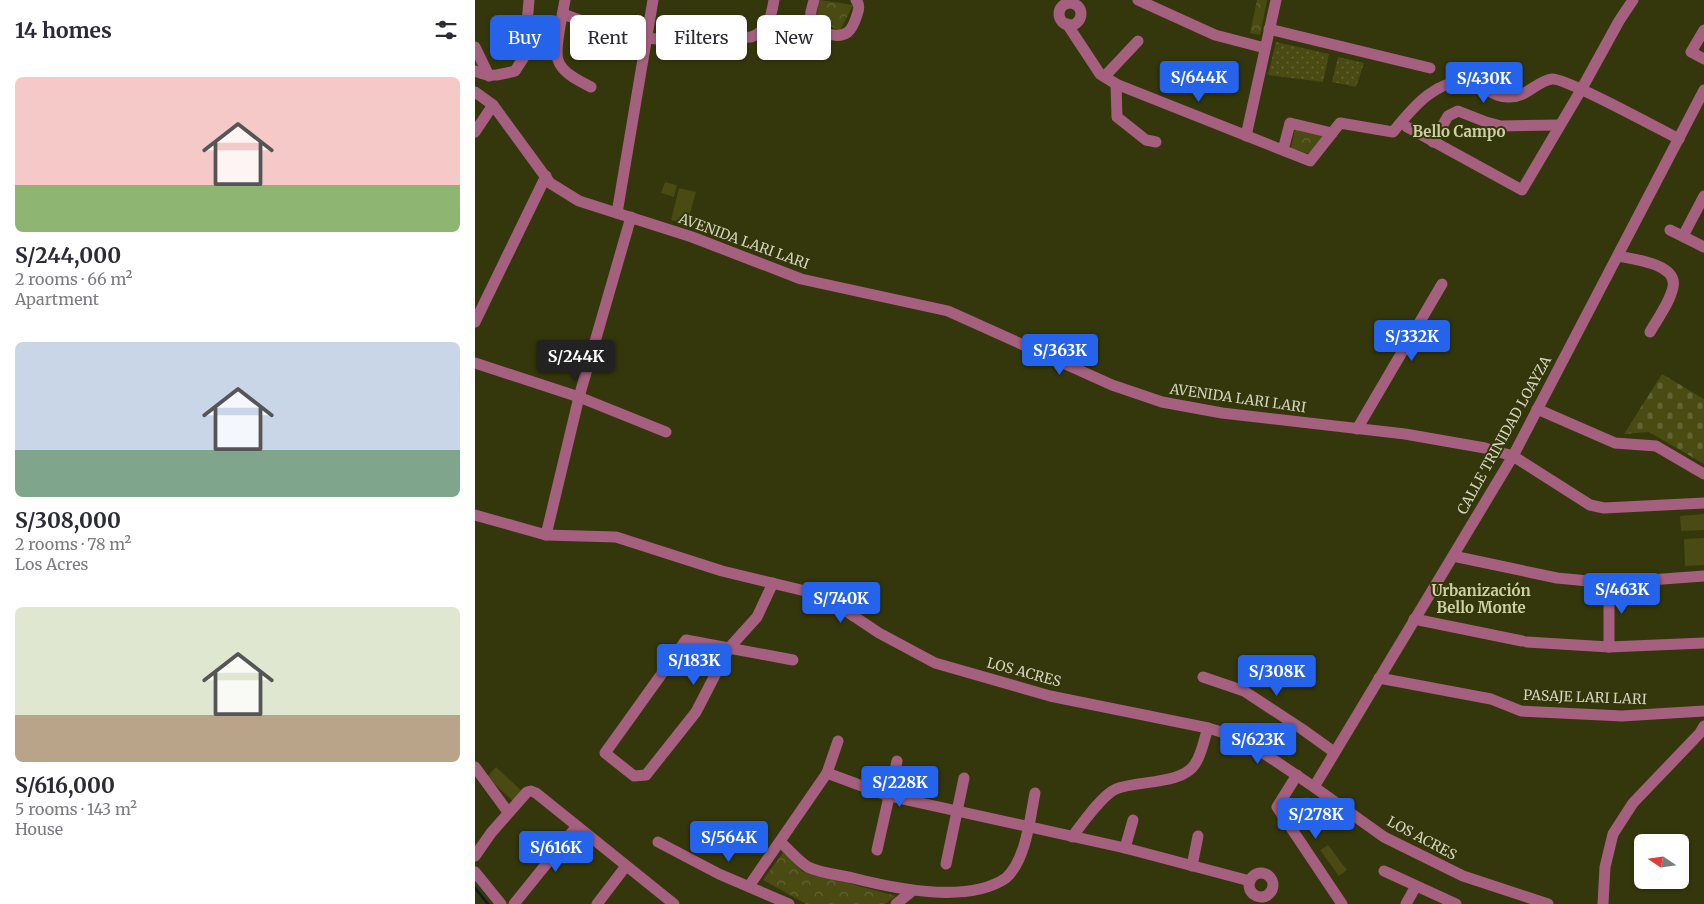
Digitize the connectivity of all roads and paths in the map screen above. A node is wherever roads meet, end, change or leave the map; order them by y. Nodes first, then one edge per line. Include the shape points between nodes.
1 (529, 0) edge
2 (565, 0) edge
3 (653, 0) edge
4 (774, 0) edge
5 (814, 0) edge
6 (856, 0) edge
7 (1138, 0) edge
8 (1276, 0) edge
9 (1633, 0) edge
10 (563, 14) junction
11 (1067, 24) dead end
12 (1269, 29) junction
13 (1704, 30) edge
14 (647, 38) junction
15 (1138, 41) dead end
16 (475, 47) edge
17 (1265, 48) junction
18 (1704, 58) edge
19 (1430, 68) dead end
20 (475, 71) edge
21 (489, 76) junction
22 (1105, 76) junction
23 (1116, 84) junction
24 (591, 87) dead end
25 (1581, 90) junction
26 (1704, 90) edge
27 (475, 92) edge
28 (493, 106) junction
29 (1560, 125) junction
30 (1407, 127) dead end
31 (475, 132) edge
32 (1332, 133) junction
33 (1246, 136) junction
34 (1679, 139) junction
35 (1156, 142) dead end
36 (1433, 142) junction
37 (1283, 150) junction
38 (546, 176) junction
39 (1704, 196) edge
40 (617, 213) junction
41 (631, 217) junction
42 (1670, 230) dead end
43 (1683, 236) junction
44 (1704, 247) edge
45 (1618, 256) junction
46 (1442, 284) dead end
47 (475, 322) edge
48 (1650, 332) dead end
49 (475, 363) edge
50 (579, 397) junction
51 (1537, 409) junction
52 (1357, 429) junction
53 (666, 432) dead end
54 (1513, 456) junction
55 (1704, 474) edge
56 (1704, 503) edge
57 (475, 515) edge
58 (546, 535) junction
59 (1453, 556) junction
60 (1704, 576) edge
61 (773, 583) junction
62 (1609, 583) junction
63 (1415, 620) junction
64 (1704, 642) edge
65 (1609, 647) junction
66 (729, 648) junction
67 (793, 660) dead end
68 (1203, 677) dead end
69 (1379, 678) junction
70 (1704, 712) edge
71 (1704, 726) edge
72 (1208, 728) junction
73 (838, 741) dead end
74 (1334, 752) junction
75 (897, 760) dead end
76 (475, 767) edge
77 (827, 773) junction
78 (1297, 775) junction
79 (964, 778) dead end
80 (1315, 787) junction
81 (1035, 793) dead end
82 (889, 796) junction
83 (508, 812) junction
84 (957, 812) junction
85 (1133, 820) dead end
86 (577, 826) junction
87 (1028, 828) junction
88 (1198, 836) dead end
89 (1072, 837) junction
90 (658, 842) dead end
91 (780, 842) junction
92 (1125, 848) junction
93 (877, 850) dead end
94 (475, 856) edge
95 (946, 864) dead end
96 (626, 866) junction
97 (1192, 866) junction
98 (1384, 871) dead end
99 (475, 872) edge
100 (1250, 881) dead end
101 (749, 886) junction
102 (1415, 886) junction
103 (911, 892) junction
104 (501, 904) edge
105 (514, 904) edge
106 (597, 904) edge
107 (674, 904) edge
108 (789, 904) edge
109 (895, 904) edge
110 (1342, 904) edge
111 (1406, 904) edge
112 (1456, 904) edge
113 (1548, 904) edge
114 (1603, 904) edge

1 - 21 street via 523,58 515,71
2 - 10 street
3 - 14 street
4 - 14 street via 767,26 761,34 751,37 677,41
5 - 6 street via 811,15 814,25 821,31 837,35 846,34 853,27 859,9
7 - 17 street via 1215,35
8 - 12 street
9 - 25 street
10 - 14 street
10 - 24 street via 558,60 578,81
11 - 22 street via 1100,74
12 - 17 street
12 - 19 street
13 - 18 street via 1691,52
14 - 40 street
15 - 22 street
16 - 21 street
17 - 33 street
20 - 21 street
22 - 23 street
23 - 33 street
23 - 35 street via 1117,117 1146,140
25 - 29 street
25 - 32 street via 1555,78 1509,98 1496,96 1476,84 1459,82 1437,88 1410,110 1393,132 1340,122
25 - 34 street
26 - 34 street, CALLE TRINIDAD LOAYZA
27 - 28 street, AVENIDA LARI LARI
28 - 31 street
28 - 38 street, AVENIDA LARI LARI
29 - 36 street via 1501,126 1458,111 1448,116
29 - 36 street via 1522,190
30 - 36 street
32 - 37 street via 1310,161
32 - 37 street via 1291,123
33 - 37 street
34 - 45 street, CALLE TRINIDAD LOAYZA
38 - 40 street, AVENIDA LARI LARI via 551,183 579,201
38 - 47 street
39 - 43 street
40 - 41 street, AVENIDA LARI LARI
41 - 50 street
41 - 52 street, AVENIDA LARI LARI via 801,279 948,311 1112,385 1162,402 1221,413
42 - 43 street
43 - 44 street
45 - 48 street via 1650,262 1671,274 1674,281
45 - 51 street, CALLE TRINIDAD LOAYZA
46 - 52 street
49 - 50 street
50 - 53 street
50 - 58 street
51 - 54 street, CALLE TRINIDAD LOAYZA
51 - 55 street via 1615,443 1656,446
52 - 54 street, AVENIDA LARI LARI via 1405,434
54 - 56 street, AVENIDA LARI LARI via 1590,505 1604,508
54 - 59 street, CALLE TRINIDAD LOAYZA
57 - 58 street, LOS ACRES
58 - 61 street, LOS ACRES via 616,537
59 - 62 street via 1557,578
59 - 63 street, CALLE TRINIDAD LOAYZA
60 - 62 street
61 - 66 street via 757,617
61 - 72 street, LOS ACRES via 821,595 879,633 935,663 1050,696
62 - 65 street
63 - 65 street via 1525,641
63 - 69 street, CALLE TRINIDAD LOAYZA
64 - 65 street
66 - 66 street via 696,712 646,775 634,776 605,753 686,640
66 - 67 street
68 - 74 street via 1243,691
69 - 70 street, PASAJE LARI LARI via 1491,699 1521,711 1622,716
69 - 74 street, CALLE TRINIDAD LOAYZA
71 - 114 street via 1633,803 1613,834 1605,866
72 - 78 street, LOS ACRES via 1241,738
72 - 89 street via 1190,771 1167,780 1116,789 1092,811
73 - 77 street
74 - 80 street, CALLE TRINIDAD LOAYZA
75 - 82 street
76 - 83 street
77 - 82 street
77 - 91 street
78 - 80 street, LOS ACRES
78 - 110 street via 1277,807
79 - 84 street
80 - 113 street, LOS ACRES via 1384,837 1463,876
81 - 87 street
82 - 84 street
82 - 93 street
83 - 86 street via 531,791
83 - 94 street
84 - 87 street
84 - 95 street
85 - 92 street
86 - 96 street
86 - 105 street
87 - 89 street
87 - 103 street via 1019,861 1008,877 996,886 980,893 957,895
88 - 97 street
89 - 92 street
90 - 101 street
91 - 101 street
91 - 103 street via 808,867
92 - 97 street
96 - 106 street
96 - 107 street
97 - 100 street
98 - 102 street
99 - 104 street
101 - 108 street
102 - 111 street
102 - 112 street
103 - 109 street

